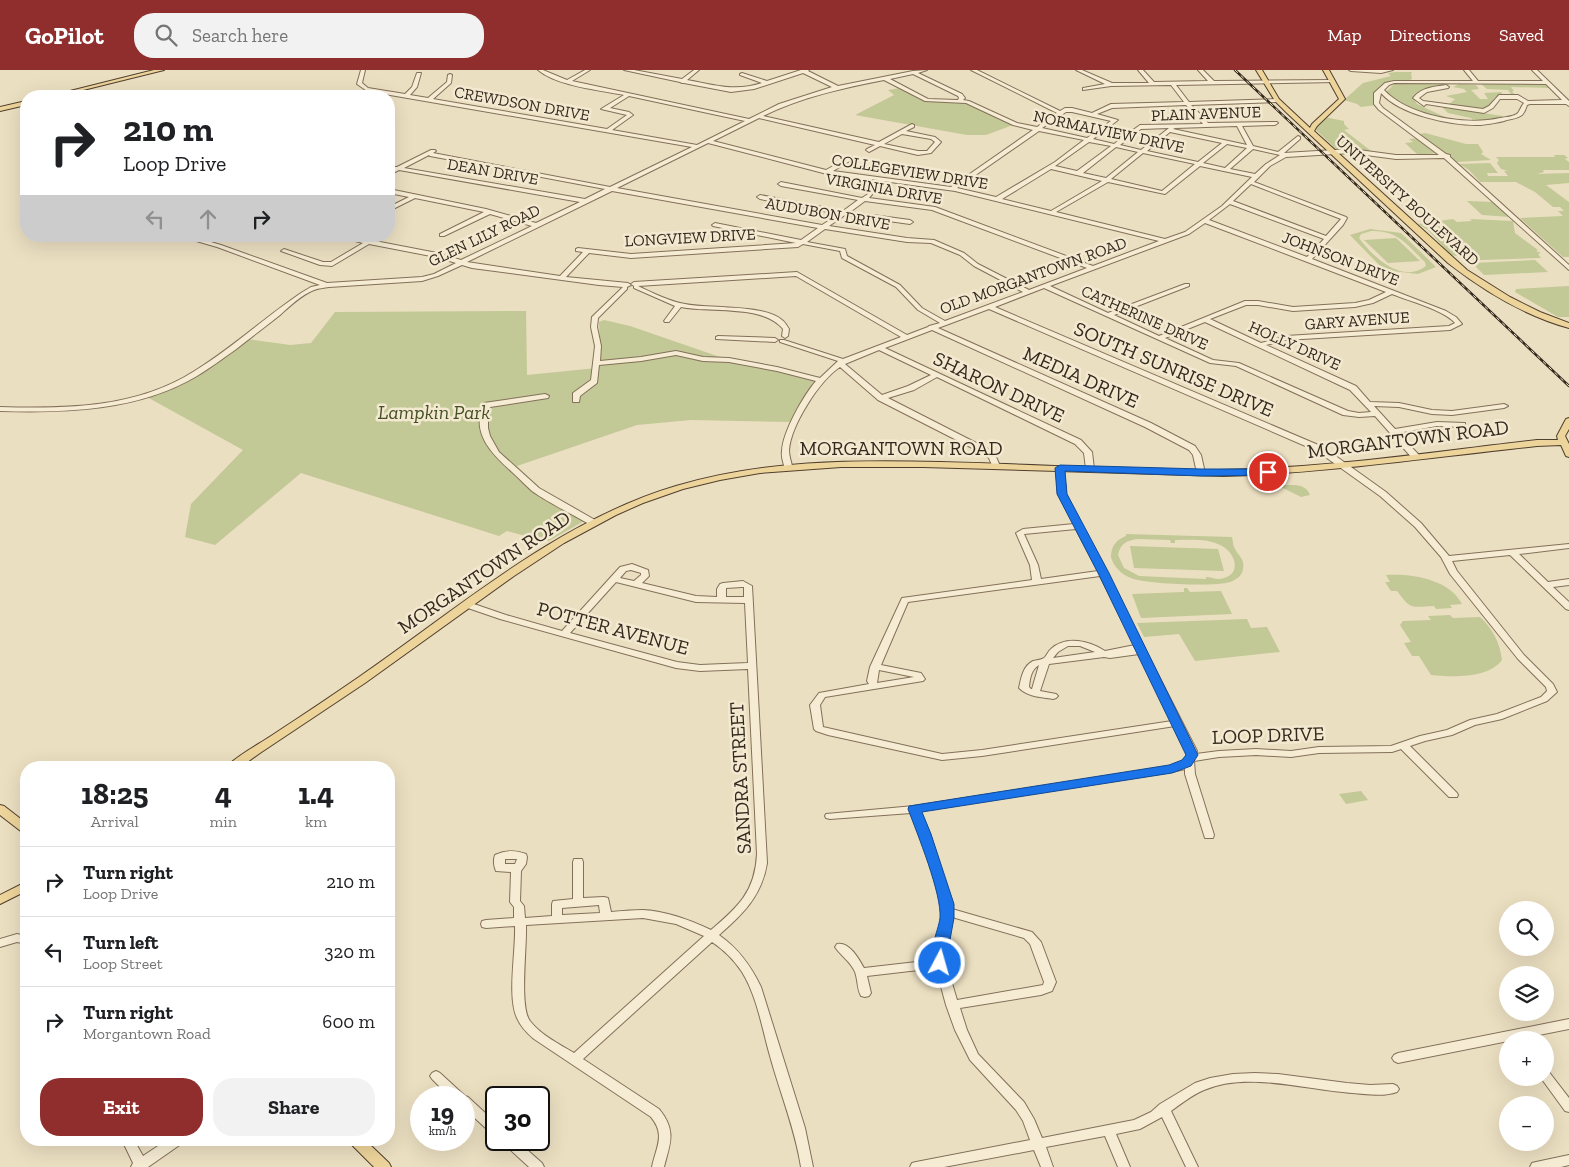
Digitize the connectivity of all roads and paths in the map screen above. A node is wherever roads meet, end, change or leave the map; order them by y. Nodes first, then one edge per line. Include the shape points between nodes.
1 (161, 70) edge
2 (363, 70) edge
3 (540, 70) edge
4 (588, 70) edge
5 (626, 70) edge
6 (697, 70) edge
7 (925, 70) edge
8 (973, 70) edge
9 (1078, 70) edge
10 (1140, 70) edge
11 (1200, 70) edge
12 (1259, 70) edge
13 (1326, 70) edge
14 (1350, 70) edge
15 (1391, 70) edge
16 (1466, 70) edge
17 (1534, 70) edge
18 (641, 71) edge
19 (805, 71) edge
20 (913, 72) junction
21 (419, 74) dead end
22 (742, 74) dead end
23 (450, 75) dead end
24 (885, 78) junction
25 (1265, 81) junction
26 (1332, 81) junction
27 (568, 82) junction
28 (682, 82) junction
29 (1212, 82) junction
30 (767, 83) junction
31 (1458, 83) junction
32 (1477, 83) junction
33 (1548, 83) junction
34 (1153, 84) junction
35 (1173, 84) junction
36 (1111, 86) junction
37 (838, 88) junction
38 (1085, 89) dead end
39 (78, 90) edge
40 (379, 90) edge
41 (1380, 91) junction
42 (395, 93) edge
43 (629, 94) junction
44 (407, 95) junction
45 (430, 99) junction
46 (1277, 100) junction
47 (960, 101) junction
48 (1421, 102) junction
49 (1187, 103) junction
50 (1528, 103) junction
51 (1568, 103) edge
52 (20, 104) edge
53 (1, 108) edge
54 (1486, 111) junction
55 (1060, 113) junction
56 (1094, 114) junction
57 (758, 116) junction
58 (1223, 116) dead end
59 (1200, 118) junction
60 (1452, 119) junction
61 (1502, 119) junction
62 (749, 120) junction
63 (1275, 123) dead end
64 (1239, 124) junction
65 (1207, 125) junction
66 (912, 126) dead end
67 (1172, 128) junction
68 (1036, 129) junction
69 (607, 131) junction
70 (1311, 131) junction
71 (901, 132) junction
72 (1298, 138) dead end
73 (1088, 140) junction
74 (707, 141) junction
75 (1226, 142) junction
76 (880, 144) junction
77 (696, 146) junction
78 (1115, 146) junction
79 (1251, 147) junction
80 (869, 150) dead end
81 (1142, 152) junction
82 (1333, 152) junction
83 (1283, 154) junction
84 (1446, 156) junction
85 (851, 158) dead end
86 (1198, 164) junction
87 (1051, 167) junction
88 (396, 168) joint
89 (1225, 170) junction
90 (827, 172) junction
91 (1079, 173) junction
92 (1256, 176) junction
93 (882, 179) junction
94 (1107, 180) junction
95 (1250, 182) junction
96 (781, 184) dead end
97 (612, 188) junction
98 (951, 189) junction
99 (395, 192) edge
100 (416, 196) junction
101 (760, 197) dead end
102 (864, 199) junction
103 (997, 199) junction
104 (585, 201) junction
105 (1230, 202) junction
106 (395, 206) edge
107 (490, 212) junction
108 (844, 213) junction
109 (1051, 213) junction
110 (1206, 221) junction
111 (910, 222) dead end
112 (536, 225) junction
113 (715, 225) dead end
114 (824, 228) junction
115 (442, 235) dead end
116 (1328, 238) junction
117 (1166, 241) junction
118 (204, 242) edge
119 (368, 242) joint
120 (802, 243) junction
121 (578, 250) dead end
122 (284, 251) dead end
123 (588, 251) junction
124 (1308, 260) junction
125 (462, 262) junction
126 (1093, 268) junction
127 (1569, 268) edge
128 (561, 278) junction
129 (616, 284) joint
130 (326, 285) junction
131 (1187, 285) dead end
132 (1044, 286) junction
133 (632, 287) junction
134 (1028, 292) junction
135 (1392, 292) junction
136 (679, 305) junction
137 (988, 306) junction
138 (1108, 315) junction
139 (1204, 319) junction
140 (667, 321) dead end
141 (943, 322) junction
142 (1569, 326) edge
143 (931, 327) junction
144 (1456, 327) joint
145 (905, 337) junction
146 (718, 338) dead end
147 (782, 338) junction
148 (1159, 338) junction
149 (1260, 345) junction
150 (878, 347) junction
151 (842, 362) junction
152 (596, 363) junction
153 (936, 375) junction
154 (821, 380) junction
155 (545, 396) dead end
156 (881, 398) junction
157 (576, 400) dead end
158 (1369, 404) junction
159 (1504, 406) dead end
160 (0, 408) edge
161 (1432, 412) junction
162 (1377, 414) junction
163 (1569, 421) edge
164 (1438, 424) junction
165 (1462, 425) dead end
166 (1393, 432) junction
167 (1566, 436) edge
168 (1569, 454) edge
169 (1416, 458) junction
170 (788, 466) junction
171 (996, 466) junction
172 (1346, 466) junction
173 (1060, 468) junction
174 (1090, 469) junction
175 (1202, 472) junction
176 (592, 522) junction
177 (1079, 526) junction
178 (1569, 546) edge
179 (1512, 552) junction
180 (1447, 559) junction
181 (1103, 573) junction
182 (615, 579) junction
183 (1037, 582) junction
184 (1569, 582) edge
185 (636, 584) junction
186 (1546, 585) junction
187 (722, 600) junction
188 (748, 600) junction
189 (468, 605) junction
190 (1569, 607) edge
191 (564, 634) junction
192 (1140, 649) junction
193 (1104, 654) junction
194 (1052, 659) junction
195 (752, 666) junction
196 (875, 668) junction
197 (874, 686) junction
198 (1053, 696) dead end
199 (1178, 723) junction
200 (1404, 745) junction
201 (1190, 760) junction
202 (241, 761) edge
203 (1453, 795) dead end
204 (0, 809) edge
205 (914, 809) junction
206 (830, 816) dead end
207 (20, 824) edge
208 (1209, 836) dead end
209 (578, 862) dead end
210 (517, 868) dead end
211 (20, 889) edge
212 (0, 900) edge
213 (578, 903) junction
214 (947, 911) junction
215 (606, 915) junction
216 (557, 918) junction
217 (520, 921) junction
218 (486, 924) dead end
219 (712, 935) junction
220 (20, 939) edge
221 (0, 943) edge
222 (841, 947) dead end
223 (940, 963) junction
224 (861, 972) junction
225 (865, 993) dead end
226 (952, 1005) junction
227 (1569, 1024) edge
228 (1543, 1031) edge
229 (1499, 1041) edge
230 (1398, 1058) dead end
231 (574, 1060) junction
232 (436, 1076) dead end
233 (447, 1086) edge
234 (1553, 1086) edge
235 (1393, 1090) dead end
236 (1569, 1107) edge
237 (1164, 1108) junction
238 (475, 1111) edge
239 (485, 1120) edge
240 (1109, 1131) junction
241 (1039, 1145) junction
242 (131, 1146) edge
243 (168, 1146) edge
244 (362, 1146) edge
245 (520, 1151) edge
246 (1569, 1160) edge
247 (140, 1166) edge
248 (384, 1167) edge
249 (538, 1167) edge
250 (658, 1167) edge
251 (807, 1167) edge
252 (916, 1167) edge
253 (1047, 1167) edge
254 (1124, 1167) edge
255 (1192, 1167) edge
256 (1536, 1167) edge

1 - 39 main road
2 - 40 street, CREWDSON DRIVE via 359,84
3 - 27 street
4 - 27 street
5 - 18 street
6 - 28 street
7 - 20 street, GLEN LILY ROAD
8 - 55 street
9 - 36 street
10 - 34 street
11 - 29 street
12 - 25 main road, UNIVERSITY BOULEVARD
13 - 26 main road
14 - 15 street
16 - 32 street
17 - 33 street
18 - 28 street
19 - 30 street
19 - 37 street
20 - 24 street, GLEN LILY ROAD
20 - 47 street, NORMALVIEW DRIVE via 960,96
21 - 44 street
22 - 30 street
23 - 45 street via 449,82
24 - 37 street, GLEN LILY ROAD
24 - 47 street, NORMALVIEW DRIVE via 927,100
25 - 26 street
25 - 29 street
25 - 46 main road, UNIVERSITY BOULEVARD
26 - 70 main road via 1342,99
27 - 43 street
28 - 30 street via 731,90
29 - 35 street
31 - 32 street
31 - 41 street via 1394,82
31 - 48 street via 1421,92 1416,98
32 - 33 street
33 - 51 street
34 - 35 street
34 - 36 street
35 - 49 street
36 - 38 street
37 - 57 street, GLEN LILY ROAD via 789,102
41 - 60 street via 1400,105
41 - 84 street via 1380,104 1387,112
42 - 44 street, CREWDSON DRIVE
43 - 62 street
43 - 69 street via 604,109 630,115
44 - 45 street, CREWDSON DRIVE
45 - 69 street, CREWDSON DRIVE
46 - 49 street
46 - 70 main road, UNIVERSITY BOULEVARD
47 - 68 street, NORMALVIEW DRIVE via 969,102 1009,123
48 - 54 street
48 - 60 street
49 - 56 street via 1111,106
49 - 59 street
50 - 51 street
50 - 54 street via 1517,94 1496,97 1496,103
50 - 61 street via 1521,113
52 - 53 main road
54 - 61 street via 1505,116
55 - 56 street via 1069,110
55 - 68 street
56 - 73 street via 1115,121
57 - 62 street, GLEN LILY ROAD
57 - 76 street
58 - 59 street
59 - 65 street
60 - 61 street via 1481,123
62 - 74 street, GLEN LILY ROAD
63 - 64 street, PLAIN AVENUE
64 - 65 street, PLAIN AVENUE
64 - 79 street
65 - 67 street, PLAIN AVENUE
66 - 71 street
67 - 75 street
67 - 78 street, PLAIN AVENUE via 1138,128
67 - 81 street
68 - 73 street, NORMALVIEW DRIVE
68 - 98 street
69 - 77 street, CREWDSON DRIVE
70 - 82 main road, UNIVERSITY BOULEVARD
71 - 76 street
71 - 76 street via 934,139 938,143 931,152 924,154
72 - 83 street
73 - 78 street, NORMALVIEW DRIVE
73 - 87 street
74 - 77 street, GLEN LILY ROAD
74 - 90 street, COLLEGEVIEW DRIVE
75 - 79 street
75 - 86 street
76 - 80 street
77 - 97 street, GLEN LILY ROAD
78 - 81 street, NORMALVIEW DRIVE
78 - 91 street, PLAIN AVENUE
79 - 83 street
79 - 89 street
81 - 86 street, NORMALVIEW DRIVE
81 - 94 street
82 - 83 street, OLD MORGANTOWN ROAD
82 - 84 street via 1402,157
82 - 142 main road, UNIVERSITY BOULEVARD via 1460,269 1519,304
83 - 92 street, OLD MORGANTOWN ROAD
84 - 127 street
85 - 90 street
86 - 89 street, NORMALVIEW DRIVE
86 - 94 street via 1163,193
87 - 91 street
87 - 103 street
88 - 97 street via 433,152
88 - 104 street, DEAN DRIVE
89 - 92 street, NORMALVIEW DRIVE
90 - 93 street, COLLEGEVIEW DRIVE
91 - 94 street
92 - 95 street, OLD MORGANTOWN ROAD
93 - 98 street, COLLEGEVIEW DRIVE
93 - 102 street
94 - 109 street
95 - 105 street, OLD MORGANTOWN ROAD
95 - 116 street via 1343,217 1343,223
96 - 102 street, VIRGINIA DRIVE
97 - 104 street, GLEN LILY ROAD
97 - 114 street, AUDUBON DRIVE
98 - 103 street, COLLEGEVIEW DRIVE
99 - 100 street
100 - 106 street
100 - 107 street
101 - 108 street
102 - 108 street
102 - 126 street, VIRGINIA DRIVE via 935,209
103 - 109 street, COLLEGEVIEW DRIVE
104 - 112 street, GLEN LILY ROAD
105 - 110 street, OLD MORGANTOWN ROAD
105 - 116 street
107 - 112 street
107 - 115 street
108 - 111 street
108 - 114 street
109 - 117 street, COLLEGEVIEW DRIVE
110 - 117 street, OLD MORGANTOWN ROAD
110 - 124 street, JOHNSON DRIVE
112 - 125 street, GLEN LILY ROAD
113 - 120 street
114 - 120 street
114 - 134 street, AUDUBON DRIVE via 932,241 962,254 976,265
116 - 124 street
117 - 126 street, OLD MORGANTOWN ROAD
118 - 130 street
119 - 122 street via 332,264 322,264
119 - 125 street
120 - 123 street, LONGVIEW DRIVE via 635,256
120 - 141 street via 842,249 844,257 898,286 920,309
121 - 123 street, LONGVIEW DRIVE
123 - 128 street
124 - 135 street, JOHNSON DRIVE
125 - 128 street
125 - 130 street, GLEN LILY ROAD via 422,279
126 - 132 street, OLD MORGANTOWN ROAD
128 - 129 street
129 - 133 street
130 - 160 street, GLEN LILY ROAD via 303,294 205,369 148,395 120,403 58,411
131 - 138 street
132 - 134 street, OLD MORGANTOWN ROAD
132 - 138 street, CATHERINE DRIVE
133 - 136 street
133 - 145 street via 797,274
133 - 152 street via 596,316
134 - 137 street, OLD MORGANTOWN ROAD
135 - 139 street via 1367,303 1350,306 1288,308 1249,303
135 - 144 street, JOHNSON DRIVE via 1447,313 1459,323
136 - 140 street
136 - 147 street via 763,314 783,324
137 - 141 street, OLD MORGANTOWN ROAD
137 - 172 street, SOUTH SUNRISE DRIVE via 1320,449
138 - 148 street, CATHERINE DRIVE
139 - 148 street
139 - 149 street, HOLLY DRIVE
141 - 143 street, OLD MORGANTOWN ROAD
143 - 145 street, OLD MORGANTOWN ROAD
143 - 175 street, MEDIA DRIVE via 1192,448
144 - 149 street, GARY AVENUE via 1286,338
145 - 150 street, OLD MORGANTOWN ROAD
146 - 147 street
147 - 151 street
148 - 162 street, CATHERINE DRIVE via 1212,362 1240,365 1346,413
149 - 158 street, HOLLY DRIVE via 1349,385
150 - 151 street, OLD MORGANTOWN ROAD
150 - 153 street, SHARON DRIVE
151 - 154 street, OLD MORGANTOWN ROAD
151 - 156 street
152 - 154 street via 676,353 777,368
152 - 157 street via 594,381 576,395
153 - 156 street
153 - 174 street, SHARON DRIVE via 1078,442 1088,452
154 - 170 street, OLD MORGANTOWN ROAD via 802,407 793,428 785,450
155 - 176 street via 487,405 484,420 486,436 496,453 536,490
156 - 171 street via 985,450
158 - 161 street
158 - 162 street, HOLLY DRIVE
159 - 161 street via 1463,413
161 - 164 street via 1440,418
162 - 166 street, HOLLY DRIVE
163 - 167 main road via 1561,436
164 - 165 street
164 - 166 street
166 - 169 street, HOLLY DRIVE
167 - 168 main road
167 - 169 main road, MORGANTOWN ROAD
169 - 172 main road, MORGANTOWN ROAD
170 - 171 main road, MORGANTOWN ROAD via 871,462
170 - 176 main road, MORGANTOWN ROAD via 684,486
171 - 173 main road, MORGANTOWN ROAD
172 - 175 main road, MORGANTOWN ROAD
172 - 180 street via 1405,512
173 - 174 main road, MORGANTOWN ROAD
173 - 177 street via 1062,494
174 - 175 main road, MORGANTOWN ROAD
176 - 189 main road, MORGANTOWN ROAD via 552,545
177 - 181 street
177 - 183 street via 1020,533
178 - 179 street
179 - 180 street
179 - 186 street
180 - 200 street, LOOP DRIVE via 1453,572 1552,691 1550,696 1498,717
181 - 183 street
181 - 192 street
182 - 185 street
182 - 185 street via 623,569 632,567 646,574
182 - 191 street
183 - 196 street via 905,600
184 - 186 street
185 - 187 street via 696,598
186 - 190 street
187 - 188 street
187 - 188 street via 723,586 743,584 748,586
188 - 195 street, SANDRA STREET
189 - 191 street, POTTER AVENUE
189 - 202 main road, MORGANTOWN ROAD
191 - 195 street, POTTER AVENUE via 684,666
192 - 193 street
192 - 199 street
193 - 194 street
193 - 194 street via 1089,645 1078,644 1053,651
194 - 198 street via 1032,664 1024,685 1025,690
195 - 219 street, SANDRA STREET via 762,871 749,900
196 - 197 street
196 - 197 street via 918,675 920,679
197 - 199 street via 827,693 820,697 814,704 819,729 942,757
199 - 201 street via 1192,751
200 - 201 street, LOOP DRIVE via 1392,749 1319,750 1291,754 1233,752
200 - 203 street
201 - 205 street, LOOP DRIVE via 1172,769
201 - 208 street via 1190,774
204 - 207 main road
205 - 206 street, LOOP DRIVE
205 - 214 street via 931,853
209 - 213 street
210 - 217 street via 515,902 519,906
211 - 212 main road
213 - 215 street via 604,901
213 - 216 street via 556,904
214 - 223 street
214 - 226 street via 1028,935 1050,982 1048,988 1041,991
215 - 216 street
215 - 219 street via 662,916 688,923
216 - 217 street
217 - 218 street
217 - 231 street via 518,1002 522,1017 538,1036
219 - 231 street, SANDRA STREET
219 - 251 street via 737,956 755,986
220 - 221 street
222 - 224 street
223 - 224 street
223 - 226 street
224 - 225 street
226 - 241 street via 974,1057 1020,1106
227 - 228 street
229 - 230 street
231 - 250 street via 661,1119 666,1134
232 - 233 street
234 - 236 street
235 - 237 street via 1351,1090 1288,1080 1244,1078 1203,1085
237 - 240 street via 1144,1122
237 - 255 street
238 - 239 street
240 - 241 street
240 - 254 street
241 - 252 street
241 - 253 street
242 - 247 street
243 - 247 street
244 - 248 main road
245 - 249 street
246 - 256 street

